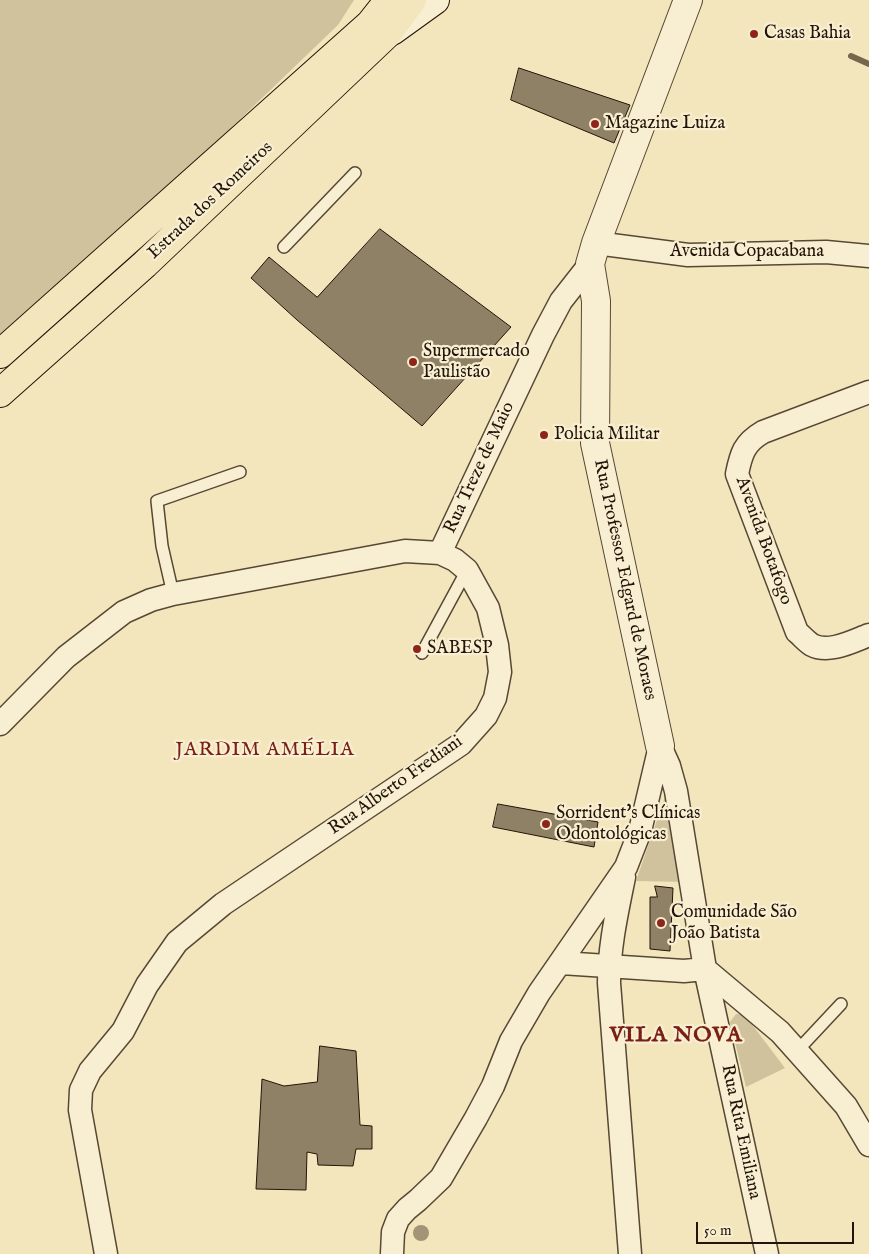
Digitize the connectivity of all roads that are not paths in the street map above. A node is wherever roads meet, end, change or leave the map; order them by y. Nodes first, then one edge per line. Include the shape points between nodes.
1 (373, 0) edge
2 (389, 0) edge
3 (412, 0) edge
4 (435, 0) edge
5 (688, 0) edge
6 (387, 34) junction
7 (357, 35) junction
8 (355, 173) dead end
9 (284, 247) dead end
10 (593, 254) junction
11 (869, 256) edge
12 (0, 354) edge
13 (869, 392) edge
14 (0, 393) edge
15 (240, 472) dead end
16 (440, 553) junction
17 (467, 570) junction
18 (173, 594) junction
19 (869, 635) edge
20 (422, 653) dead end
21 (0, 724) edge
22 (660, 746) junction
23 (626, 867) junction
24 (561, 963) junction
25 (609, 966) junction
26 (705, 969) junction
27 (841, 1004) dead end
28 (797, 1051) junction
29 (869, 1145) edge
30 (106, 1254) edge
31 (392, 1254) edge
32 (630, 1254) edge
33 (767, 1254) edge

1 - 7 main road, Estrada dos Romeiros
2 - 7 main road
3 - 6 main road, Estrada dos Romeiros
4 - 6 street
5 - 10 street, Rua Treze de Maio
6 - 14 main road, Estrada dos Romeiros via 145,264
7 - 12 main road, Estrada dos Romeiros
8 - 9 lane
10 - 11 street, Avenida Copacabana via 826,252
10 - 16 street, Rua Treze de Maio via 561,301 543,335
10 - 22 street, Rua Professor Edgard de Moraes via 596,301 595,444
13 - 19 street, Avenida Botafogo via 756,436 740,458 737,474 797,632 812,645 828,648
15 - 18 lane via 157,501 162,546
16 - 17 street, Rua Alberto Frediani
16 - 18 street, Rua Alberto Frediani via 405,551
17 - 20 lane
17 - 30 street, Rua Alberto Frediani via 488,608 497,645 500,672 495,698 486,716 461,744 223,904 189,931 177,942 147,985 123,1031 90,1071 81,1090 80,1110
18 - 21 street, Rua Alberto Frediani via 124,612 66,657
22 - 23 street via 640,831
22 - 26 street, Rua Rita Emiliana via 676,791
23 - 24 street
23 - 25 street
24 - 25 street
24 - 31 street via 511,1041 493,1086 442,1178 398,1219 393,1232
25 - 26 street via 684,971
25 - 32 street
26 - 28 street via 780,1032
26 - 33 street, Rua Rita Emiliana
27 - 28 lane
28 - 29 street via 846,1106

